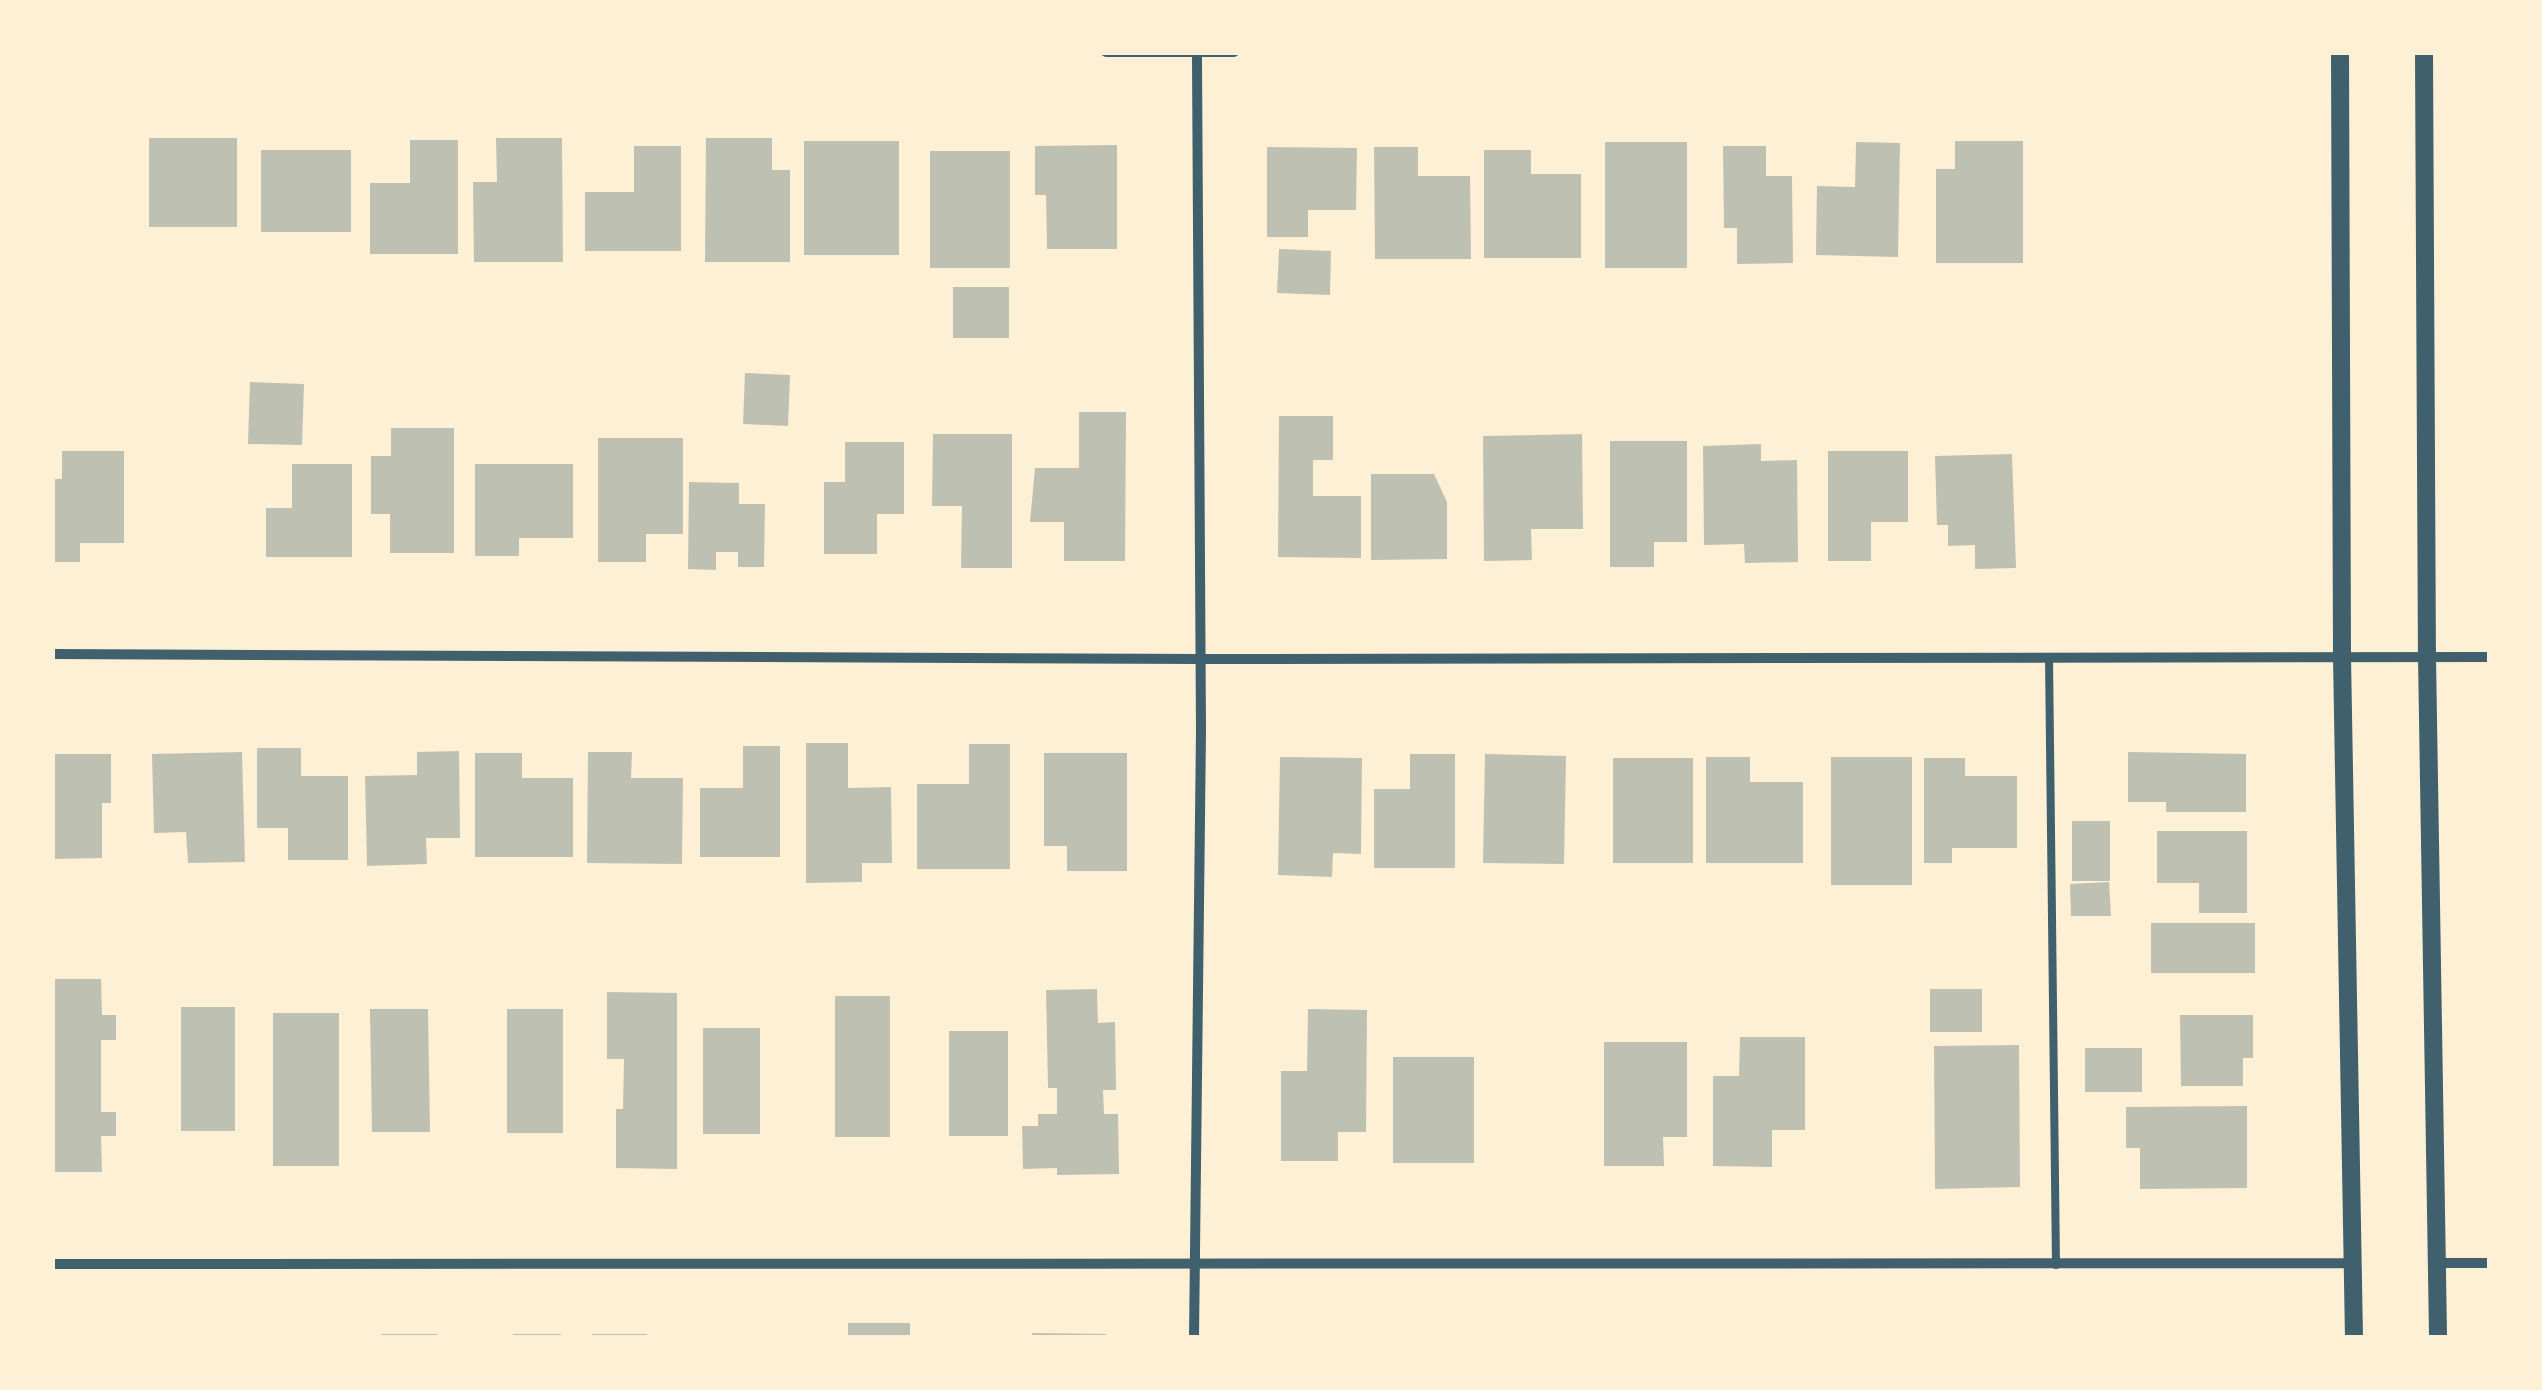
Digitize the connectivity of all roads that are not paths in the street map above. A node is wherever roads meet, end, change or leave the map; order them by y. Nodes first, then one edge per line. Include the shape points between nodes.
1 (1106, 52) edge
2 (1234, 52) edge
3 (2340, 52) edge
4 (2424, 52) edge
5 (1197, 53) edge
6 (52, 654) edge
7 (2342, 657) junction
8 (2427, 657) junction
9 (2490, 657) edge
10 (2049, 658) junction
11 (1200, 659) junction
12 (2354, 1263) junction
13 (2438, 1263) junction
14 (2490, 1263) edge
15 (52, 1264) edge
16 (1195, 1265) junction
17 (2056, 1265) junction
18 (1194, 1338) edge
19 (2354, 1338) edge
20 (2438, 1338) edge

1 - 5 street
2 - 5 street
3 - 7 street
4 - 8 street
5 - 11 street
6 - 11 street
7 - 8 street
7 - 10 street
7 - 12 street
8 - 9 street
8 - 13 street
10 - 11 street
10 - 17 lane
11 - 16 street
12 - 17 street
12 - 19 street
13 - 14 street
13 - 20 street
15 - 16 street
16 - 17 street
16 - 18 street

